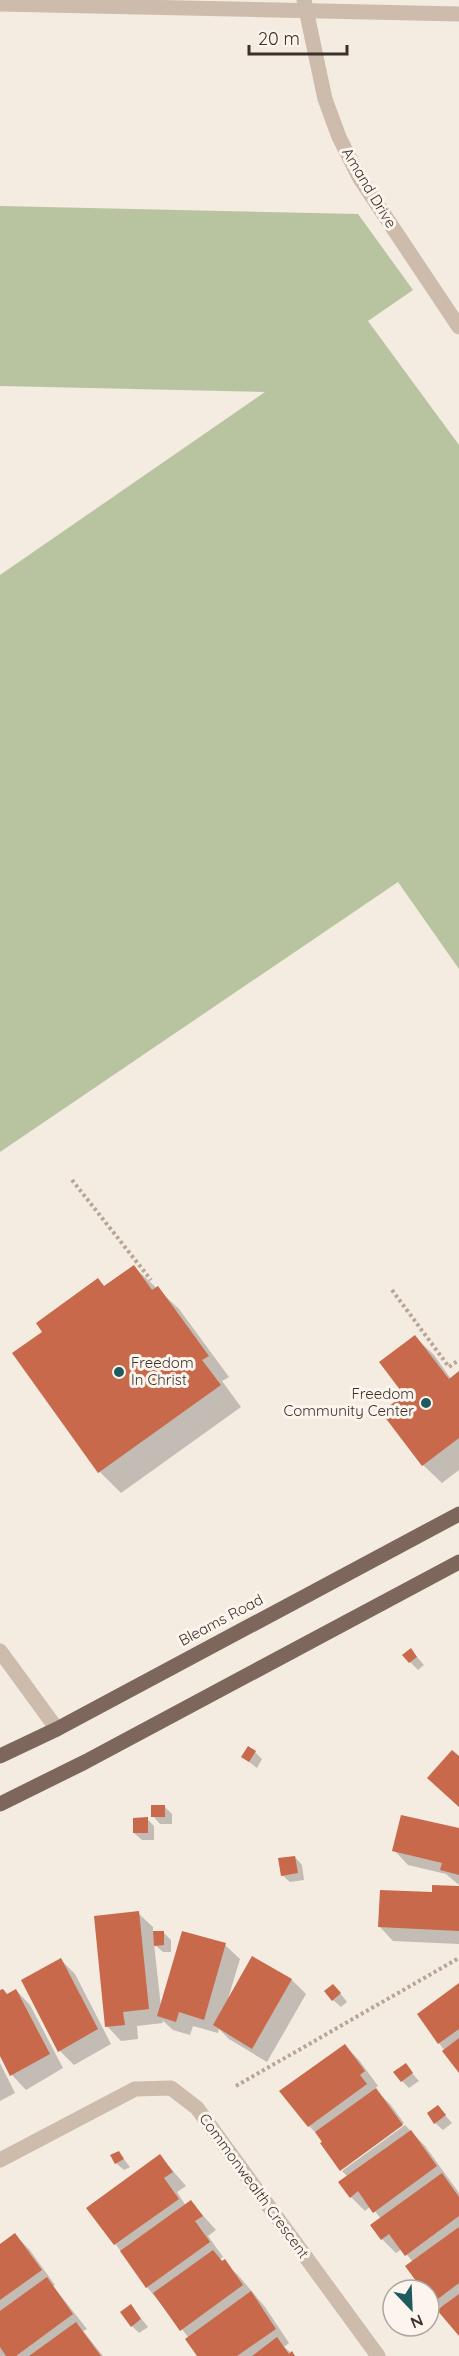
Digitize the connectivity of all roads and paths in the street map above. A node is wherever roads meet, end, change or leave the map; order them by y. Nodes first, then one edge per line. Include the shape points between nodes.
1 (0, 4) edge
2 (305, 5) edge
3 (459, 14) edge
4 (459, 327) edge
5 (72, 1180) dead end
6 (151, 1280) dead end
7 (393, 1290) dead end
8 (459, 1360) edge
9 (459, 1514) edge
10 (459, 1562) edge
11 (0, 1651) edge
12 (57, 1729) junction
13 (0, 1756) edge
14 (0, 1804) edge
15 (459, 1958) edge
16 (236, 2086) dead end
17 (0, 2160) edge
18 (378, 2356) edge

1 - 2 street
2 - 3 street
2 - 4 street, Amand Drive via 324,99 339,137 359,177
5 - 6 path
7 - 8 path via 449,1367
9 - 12 main road, Bleams Road
10 - 14 main road
11 - 12 street
12 - 13 main road, Bleams Road
15 - 16 path
17 - 18 street, Commonwealth Crescent via 135,2089 171,2088 197,2108

